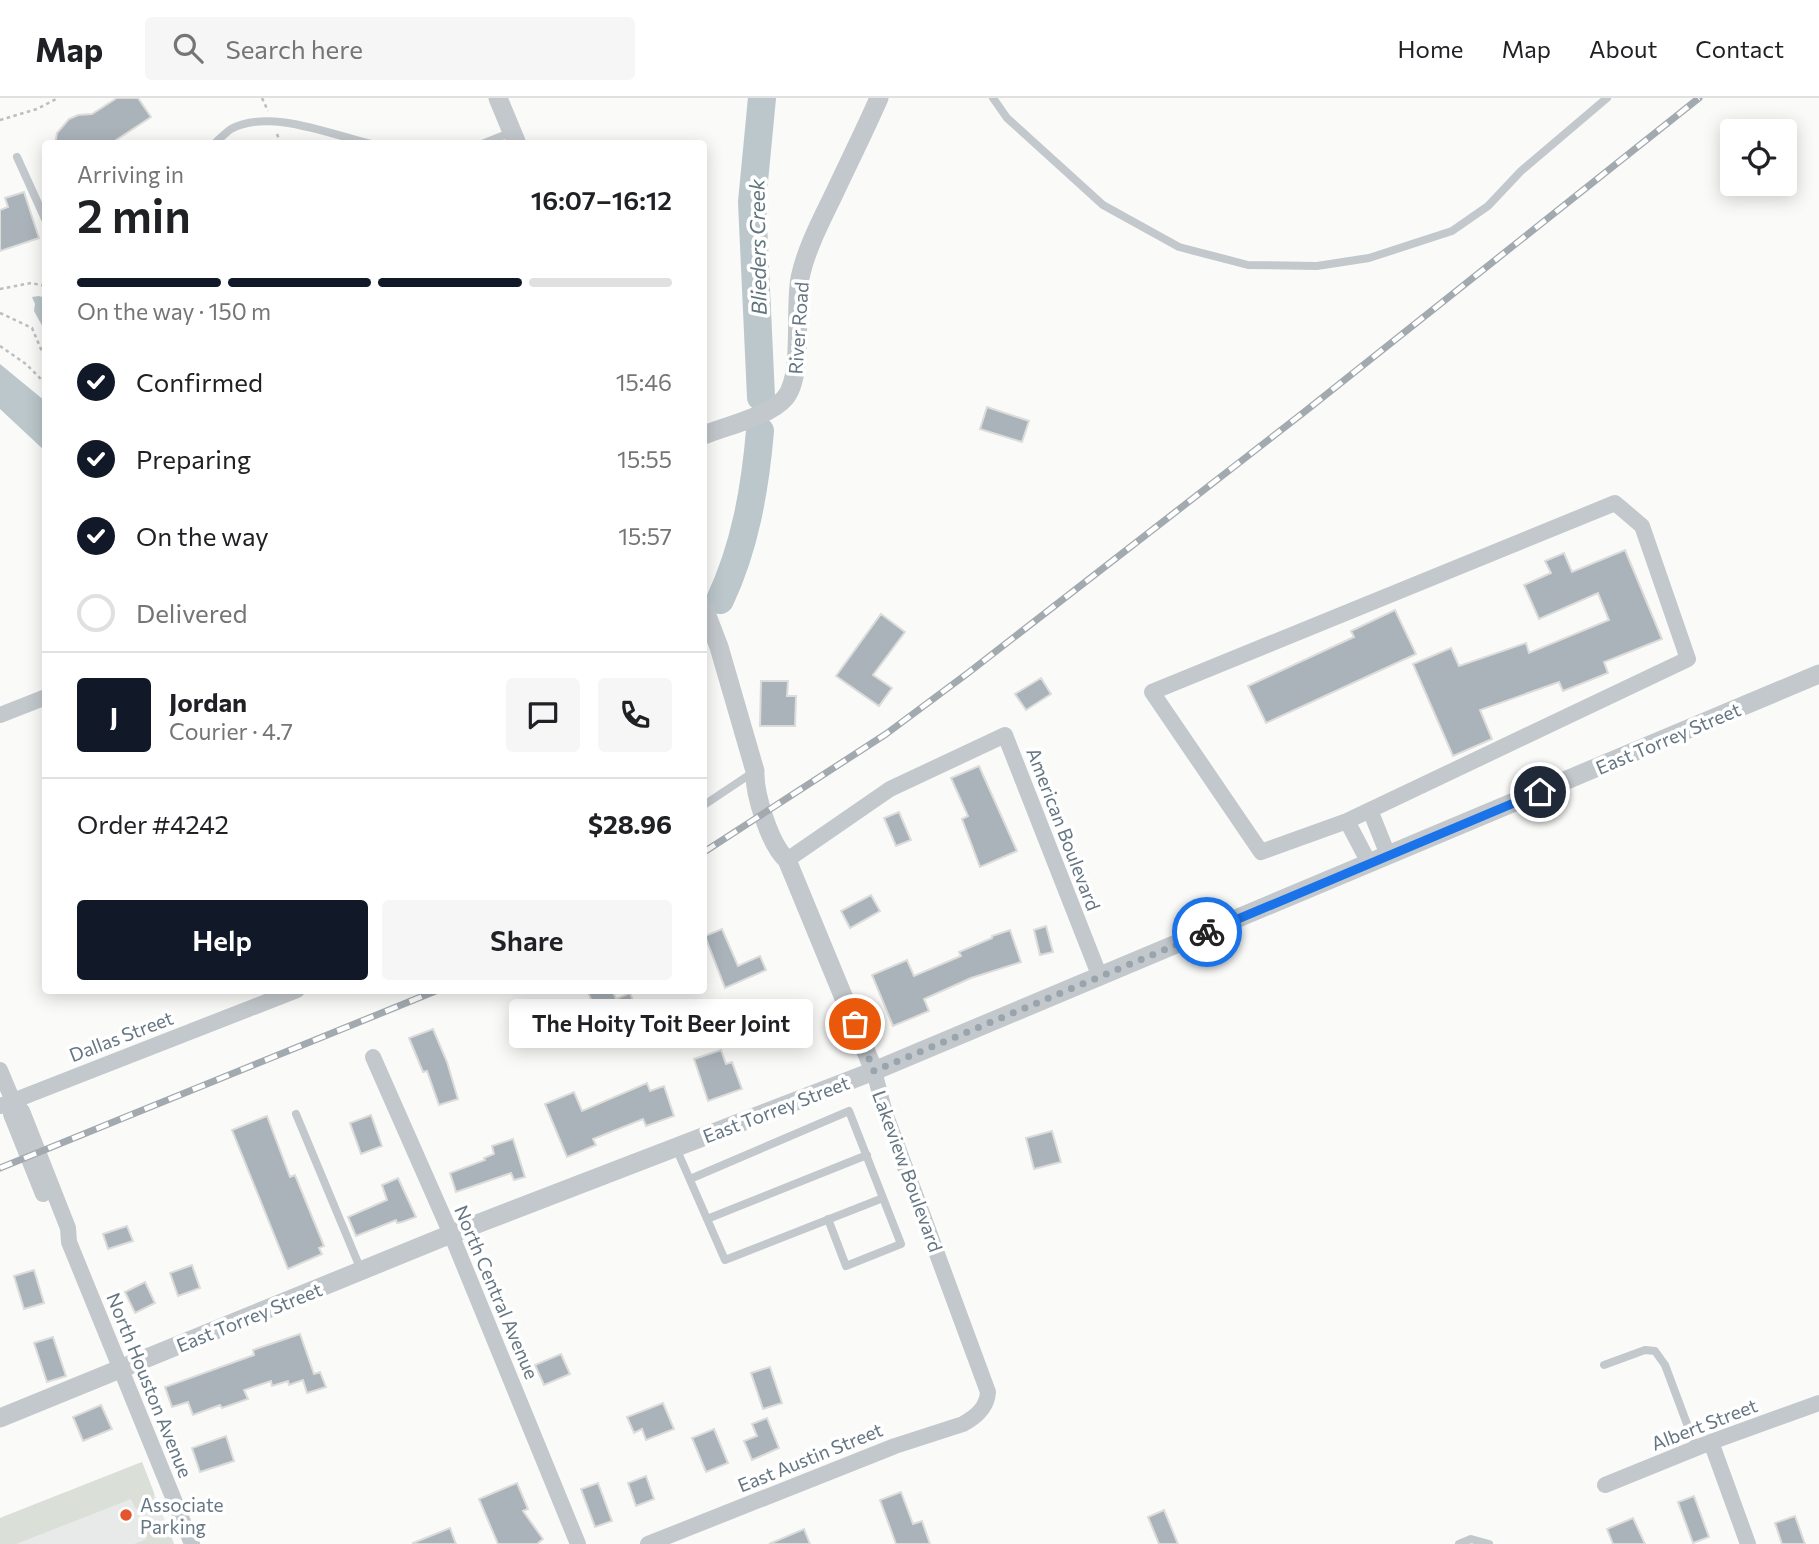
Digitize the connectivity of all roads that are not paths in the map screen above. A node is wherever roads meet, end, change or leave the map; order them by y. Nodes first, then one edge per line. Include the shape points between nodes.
1 (498, 98) edge
2 (879, 98) edge
3 (993, 98) edge
4 (1606, 98) edge
5 (515, 138) edge
6 (219, 140) edge
7 (356, 140) edge
8 (17, 157) dead end
9 (42, 212) edge
10 (707, 434) edge
11 (707, 616) edge
12 (1819, 674) edge
13 (42, 699) edge
14 (0, 715) edge
15 (755, 771) junction
16 (707, 804) edge
17 (1370, 810) junction
18 (1347, 821) junction
19 (1388, 855) junction
20 (787, 860) junction
21 (1368, 863) junction
22 (1100, 976) junction
23 (287, 994) edge
24 (373, 1057) dead end
25 (0, 1070) edge
26 (874, 1071) junction
27 (6, 1104) edge
28 (296, 1114) dead end
29 (676, 1147) junction
30 (867, 1155) junction
31 (690, 1179) junction
32 (883, 1198) junction
33 (707, 1219) junction
34 (828, 1219) junction
35 (451, 1234) junction
36 (361, 1271) junction
37 (1604, 1364) dead end
38 (122, 1369) junction
39 (1819, 1403) edge
40 (984, 1406) joint
41 (0, 1418) edge
42 (1703, 1445) junction
43 (1605, 1485) dead end
44 (192, 1544) edge
45 (578, 1544) edge
46 (648, 1544) edge
47 (1459, 1544) edge
48 (1489, 1544) edge
49 (1748, 1544) edge

1 - 5 street
2 - 10 street, River Road via 816,231 800,277 793,385 774,408
3 - 4 lane via 1007,118 1103,205 1180,247 1248,265 1317,266 1369,258 1452,230 1488,206 1521,171
6 - 7 lane via 232,129 262,121
8 - 9 lane
11 - 15 street, Lakeview Boulevard
12 - 19 street, East Torrey Street
13 - 14 street
15 - 16 lane
15 - 20 street, Lakeview Boulevard via 754,787
17 - 18 street
17 - 18 street via 1688,659 1642,526 1615,503 1152,692 1261,852
17 - 19 street
18 - 21 street
19 - 21 street, East Torrey Street
20 - 22 street, American Boulevard via 890,789 1005,735
20 - 26 street, Lakeview Boulevard
21 - 22 street, East Torrey Street
22 - 26 street, East Torrey Street
23 - 27 street, Dallas Street
24 - 35 street, North Central Avenue
25 - 27 street, North Houston Avenue
26 - 29 street, East Torrey Street
26 - 40 street, Lakeview Boulevard via 885,1113 988,1392
27 - 38 street, North Houston Avenue
28 - 36 lane
29 - 31 lane
29 - 35 street, East Torrey Street
30 - 31 lane via 849,1111
30 - 32 lane
30 - 33 lane
31 - 33 lane
32 - 34 lane
32 - 34 lane via 901,1244 846,1266
33 - 34 lane via 725,1260
35 - 36 street, East Torrey Street
35 - 45 street, North Central Avenue
36 - 38 street, East Torrey Street
37 - 42 lane via 1655,1351
38 - 41 street, East Torrey Street
38 - 44 street, North Houston Avenue
39 - 42 street, Albert Street
40 - 46 street, East Austin Street via 963,1424 895,1446
42 - 43 street, Albert Street
42 - 49 street
47 - 48 lane via 1471,1539

